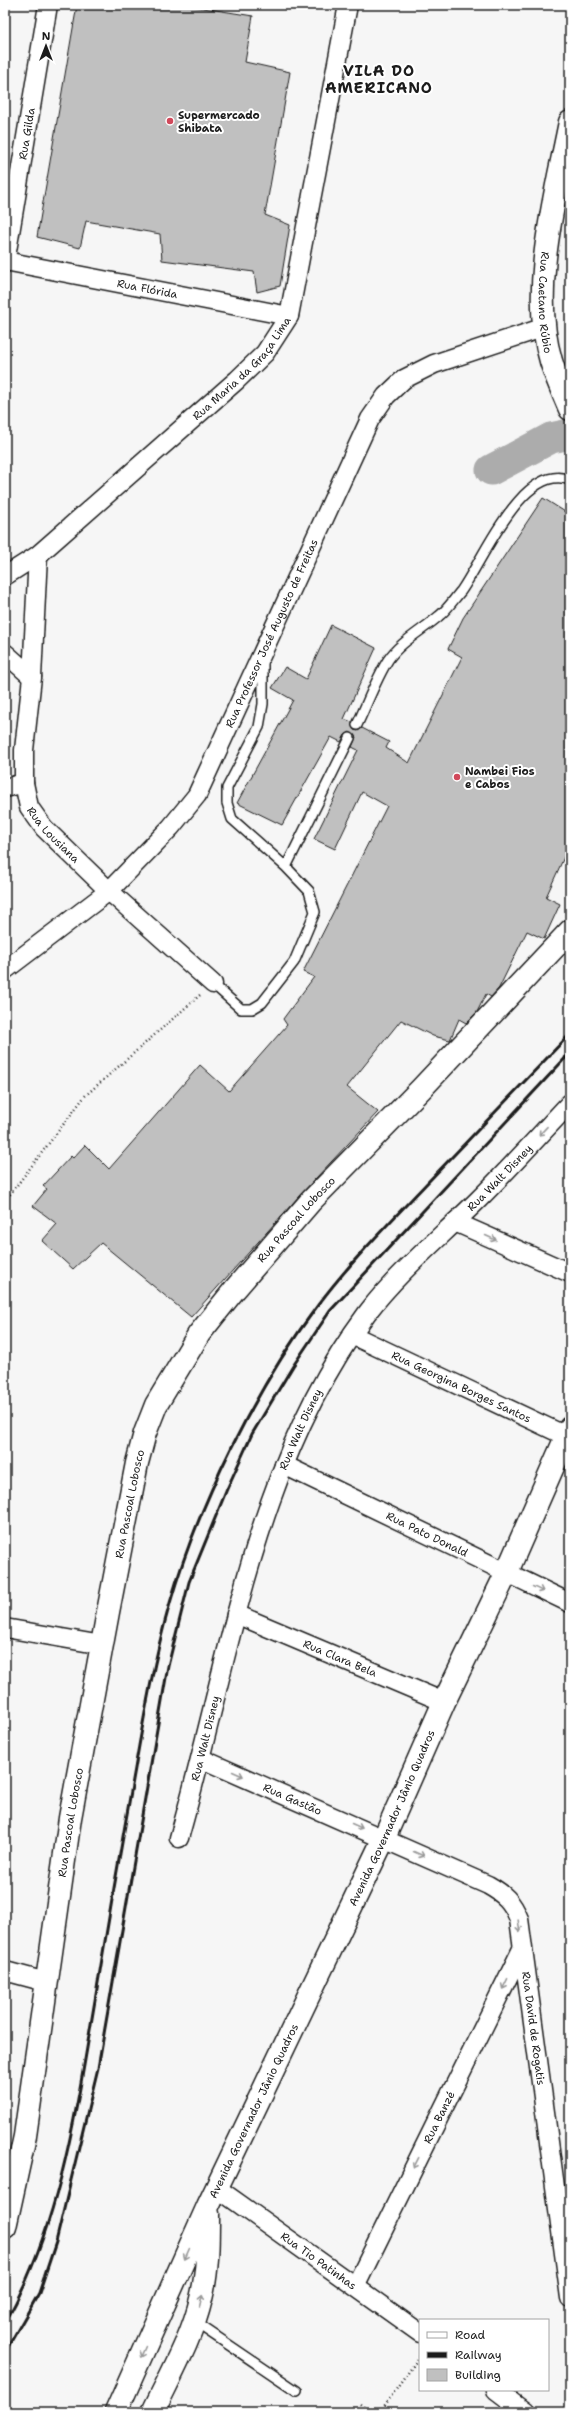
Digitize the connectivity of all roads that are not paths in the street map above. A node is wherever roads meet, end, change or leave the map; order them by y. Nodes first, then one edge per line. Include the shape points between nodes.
1 (48, 5) edge
2 (344, 6) edge
3 (570, 122) edge
4 (5, 262) edge
5 (289, 316) junction
6 (545, 327) junction
7 (570, 407) edge
8 (570, 480) edge
9 (38, 555) junction
10 (5, 576) edge
11 (5, 653) edge
12 (262, 654) junction
13 (32, 677) junction
14 (357, 725) dead end
15 (350, 738) dead end
16 (24, 783) junction
17 (5, 788) edge
18 (286, 867) junction
19 (110, 891) junction
20 (570, 931) edge
21 (5, 970) edge
22 (213, 984) joint
23 (570, 1103) edge
24 (455, 1222) junction
25 (570, 1273) edge
26 (352, 1335) junction
27 (569, 1434) edge
28 (284, 1465) junction
29 (506, 1574) junction
30 (570, 1603) edge
31 (236, 1614) junction
32 (5, 1628) edge
33 (102, 1645) junction
34 (444, 1702) junction
35 (202, 1758) junction
36 (179, 1838) dead end
37 (384, 1838) junction
38 (522, 1949) junction
39 (5, 1971) edge
40 (46, 1982) junction
41 (213, 2197) junction
42 (5, 2227) edge
43 (356, 2285) junction
44 (570, 2298) edge
45 (159, 2316) junction
46 (191, 2330) junction
47 (419, 2332) edge
48 (297, 2391) dead end
49 (497, 2391) edge
50 (116, 2412) edge
51 (153, 2412) edge
52 (525, 2412) edge

1 - 4 street, Rua Gilda
2 - 5 street, Rua Maria da Graça Lima
3 - 6 main road, Rua Caetano Rúbio via 546,250
4 - 5 street, Rua Flórida
5 - 9 street, Rua Maria da Graça Lima via 265,353 254,364
6 - 7 main road, Rua Caetano Rúbio via 550,360
6 - 12 street, Rua Professor José Augusto de Freitas via 434,364 404,379 386,396 370,419
8 - 14 lane via 564,478 546,481 531,488 515,504 461,591 441,615 389,659
9 - 10 street, Rua Maria da Graça Lima
9 - 13 street, Rua Lousiana
11 - 13 street
12 - 18 lane via 263,704 259,727 227,788 227,803 232,819
12 - 19 street, Rua Professor José Augusto de Freitas via 196,795 172,827
13 - 16 street, Rua Lousiana via 24,750
15 - 18 lane
16 - 17 street
16 - 19 street, Rua Lousiana via 29,807 44,828
18 - 22 lane via 309,891 315,912 294,962 262,1003 252,1009 241,1009
19 - 21 street, Rua Professor José Augusto de Freitas
19 - 22 street, Rua Lousiana
20 - 33 main road, Rua Pascoal Lobosco via 310,1202 199,1334 156,1405 145,1433 129,1500
23 -> 24 street, Rua Walt Disney
24 -> 25 street
24 - 26 street, Rua Walt Disney via 380,1297
26 - 27 street, Rua Georgina Borges Santos
26 - 28 street, Rua Walt Disney via 306,1415
27 - 29 main road, Avenida Governador Jânio Quadros
28 - 29 street, Rua Pato Donald
28 - 31 street, Rua Walt Disney via 272,1493
29 -> 30 street, Rua Pato Donald
29 - 34 main road, Avenida Governador Jânio Quadros
31 - 34 street, Rua Clara Bela
31 - 35 street, Rua Walt Disney
32 - 33 street
33 - 40 main road, Rua Pascoal Lobosco via 70,1818
34 - 37 main road, Avenida Governador Jânio Quadros
35 - 36 street, Rua Walt Disney
35 -> 37 street, Rua Gastão
37 -> 38 street, Rua David de Rogatis via 506,1894 514,1905 519,1919
37 - 41 main road, Avenida Governador Jânio Quadros
38 -> 43 street, Rua Banzé
38 - 44 street, Rua David de Rogatis
39 - 40 street
40 - 42 main road, Rua Pascoal Lobosco via 25,2136
41 - 43 street, Rua Tio Patinhas
41 -> 45 main road, Avenida Governador Jânio Quadros
46 -> 41 main road, Avenida Governador Jânio Quadros via 202,2299
43 - 47 street, Rua Tio Patinhas
45 - 46 main road
45 -> 50 main road, Avenida Governador Jânio Quadros
46 - 48 lane
46 - 51 main road, Avenida Governador Jânio Quadros
49 - 52 street

